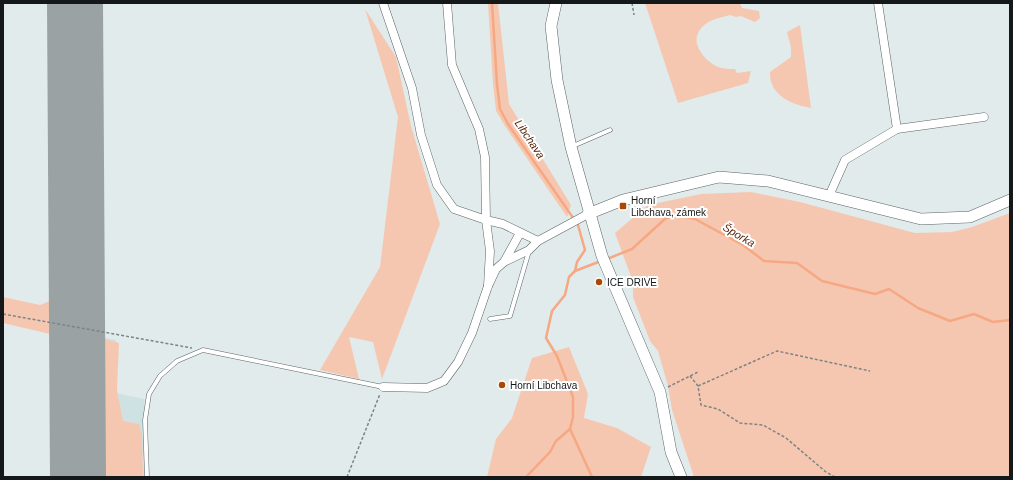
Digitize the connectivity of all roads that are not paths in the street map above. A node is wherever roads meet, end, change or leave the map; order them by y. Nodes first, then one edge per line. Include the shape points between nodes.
1 (383, 3) edge
2 (447, 3) edge
3 (556, 3) edge
4 (878, 3) edge
5 (984, 117) dead end
6 (896, 129) junction
7 (610, 130) dead end
8 (571, 147) junction
9 (829, 196) junction
10 (1010, 200) edge
11 (584, 216) junction
12 (486, 220) junction
13 (520, 233) junction
14 (538, 241) junction
15 (529, 250) junction
16 (504, 262) junction
17 (488, 286) junction
18 (490, 319) dead end
19 (383, 387) joint
20 (147, 477) edge
21 (681, 477) edge

1 - 12 street via 412,88 421,135 438,185 454,209
2 - 12 street via 452,65 479,129 485,157
3 - 8 street via 551,26 557,80
4 - 6 street
5 - 6 street
6 - 9 street via 845,160
7 - 8 lane
8 - 11 street
9 - 10 street via 921,219 970,217
9 - 11 street via 768,181 719,177 623,200
11 - 14 street
11 - 21 street via 660,392 671,452
12 - 13 street via 503,224
12 - 17 street via 490,251
13 - 14 street
13 - 16 street
14 - 15 street
15 - 16 street
15 - 18 lane via 510,316
16 - 17 street via 496,269
17 - 19 street via 472,334 458,362 444,381 427,388
19 - 20 lane via 203,350 177,362 160,376 149,394 145,420

